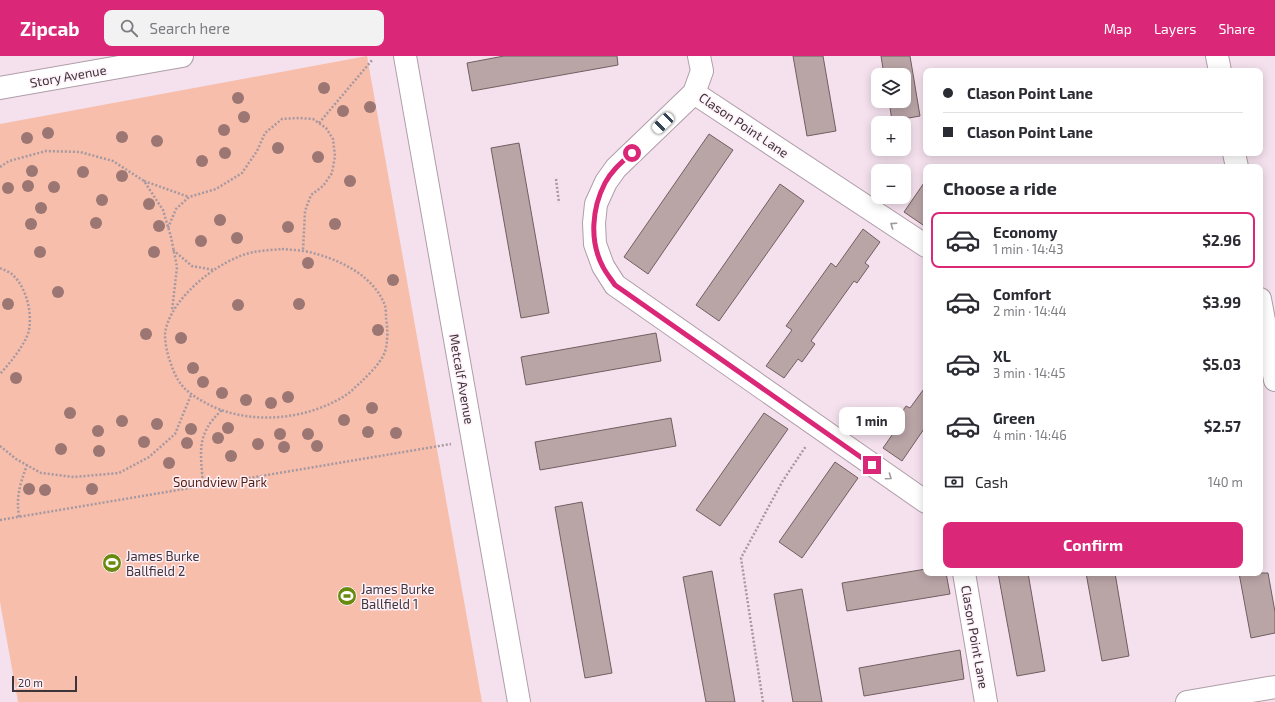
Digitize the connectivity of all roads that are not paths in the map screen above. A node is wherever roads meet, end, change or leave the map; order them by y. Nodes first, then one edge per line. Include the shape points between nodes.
1 (182, 56) edge
2 (405, 56) edge
3 (699, 56) edge
4 (1217, 56) edge
5 (1219, 68) edge
6 (0, 88) edge
7 (694, 93) junction
8 (923, 244) edge
9 (1263, 320) edge
10 (1275, 380) edge
11 (923, 500) edge
12 (965, 576) edge
13 (1275, 687) edge
14 (519, 702) edge
15 (986, 702) edge
16 (1187, 702) edge

1 - 6 street, Story Avenue
2 - 14 street, Metcalf Avenue
3 - 7 street via 702,71
4 - 5 street
8 -> 7 street, Clason Point Lane
7 -> 11 street, Clason Point Lane via 621,163 606,182 596,204 594,222 595,244 602,266 615,285
9 - 10 street
12 - 15 street, Clason Point Lane
13 - 16 street

